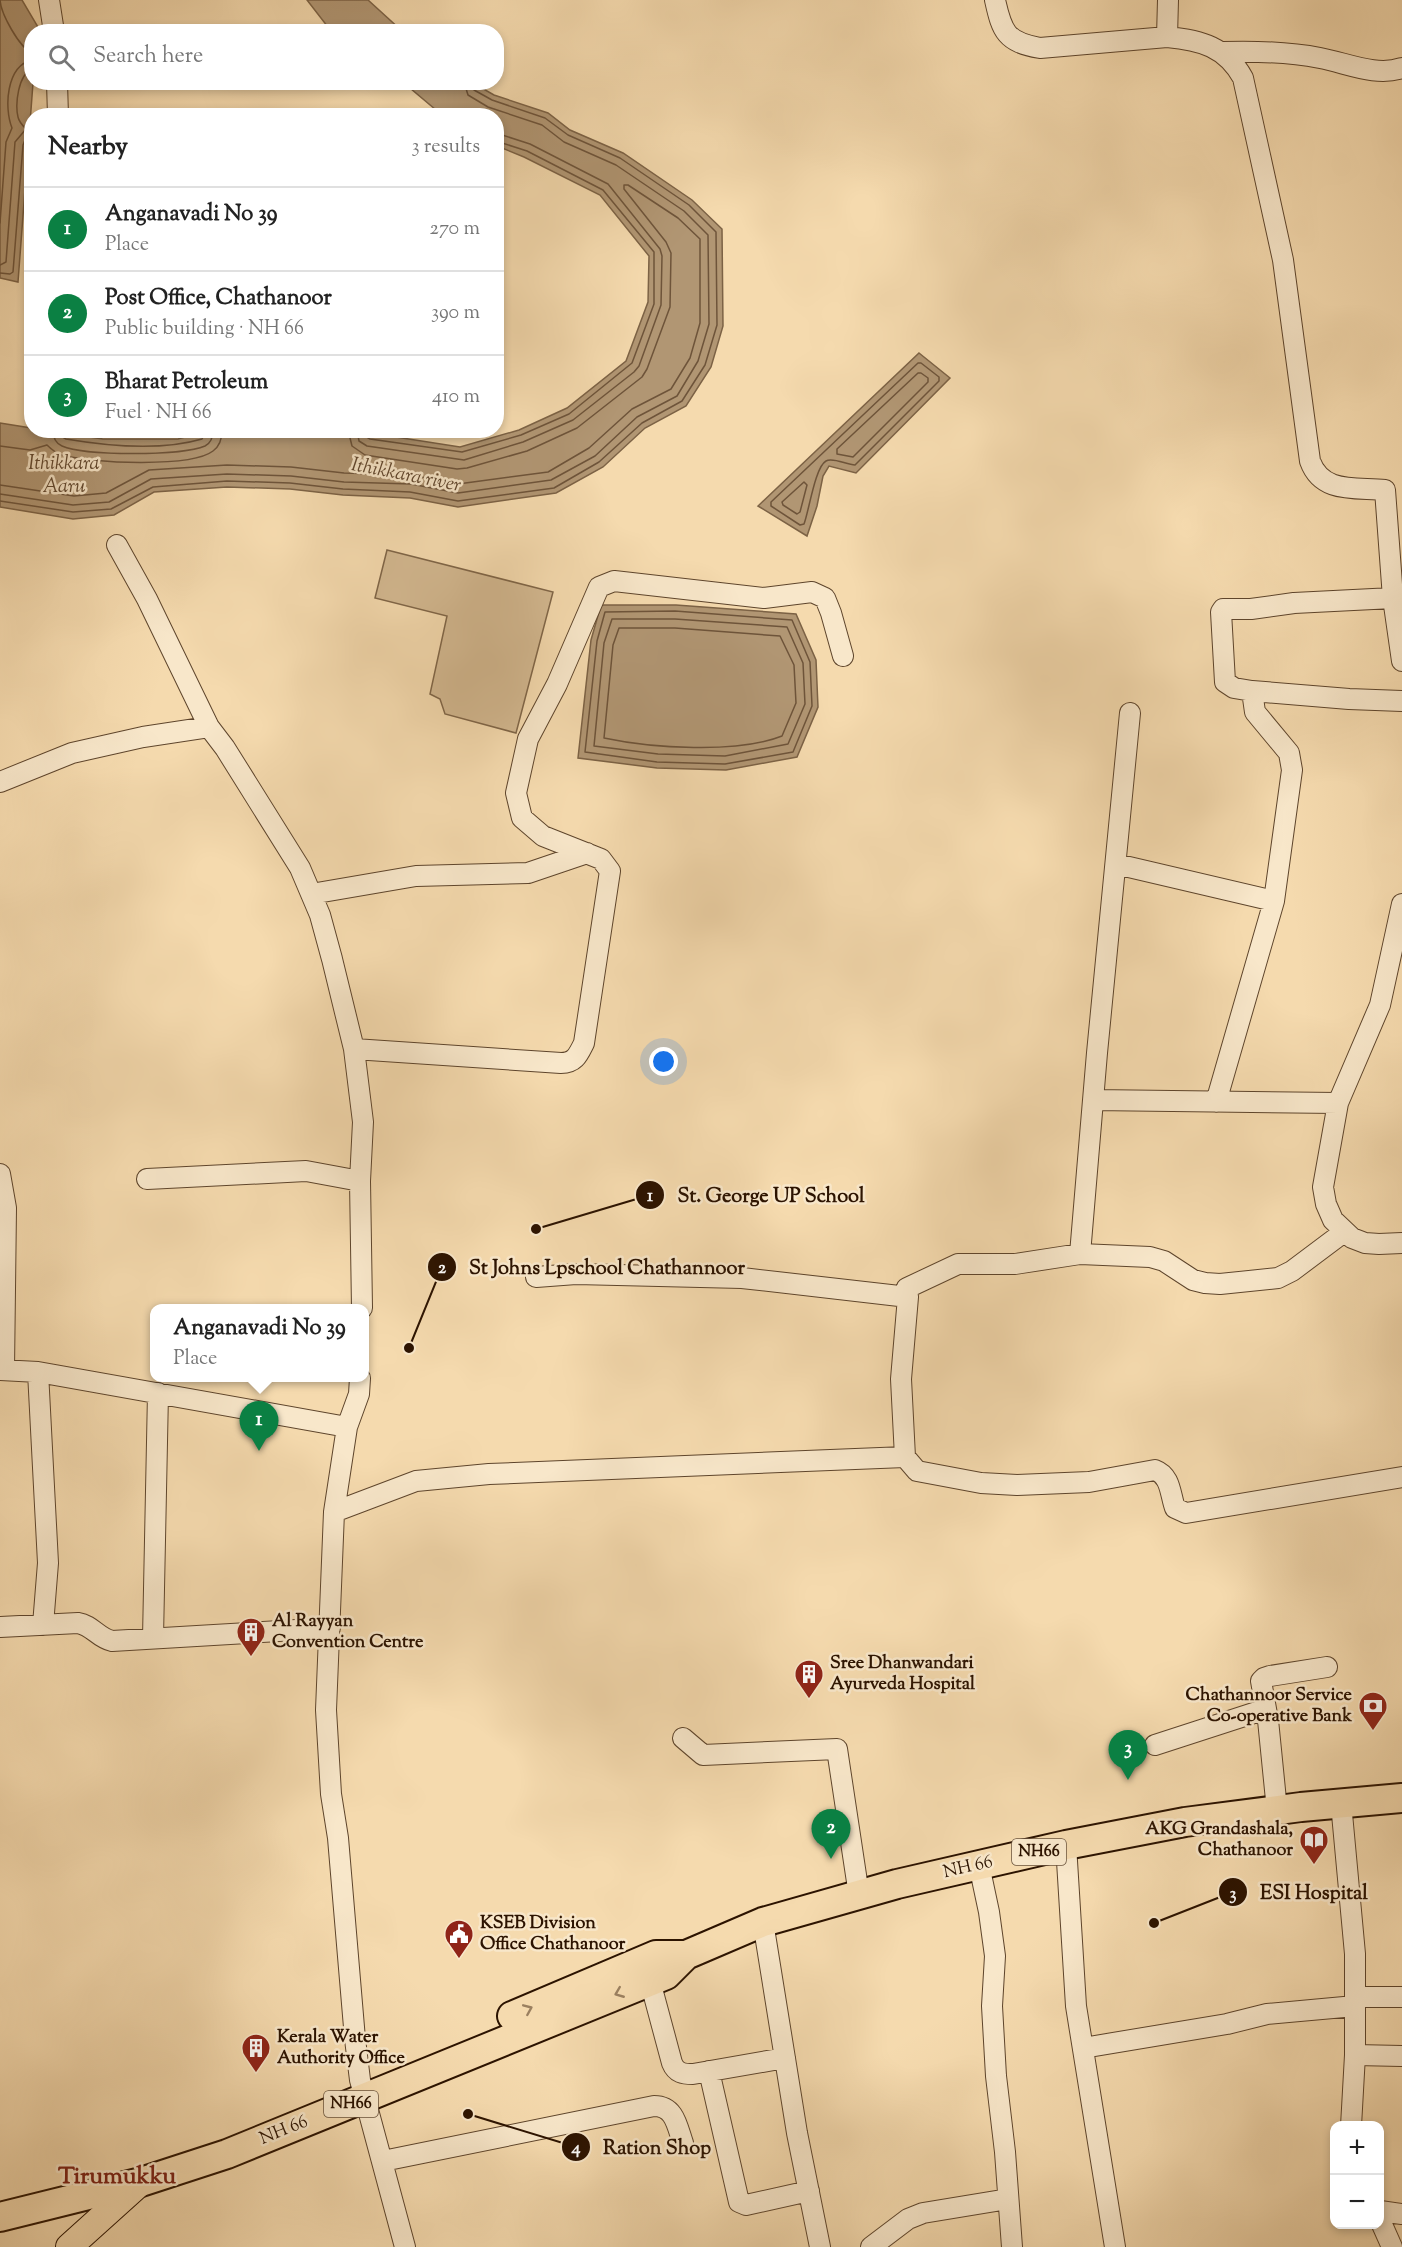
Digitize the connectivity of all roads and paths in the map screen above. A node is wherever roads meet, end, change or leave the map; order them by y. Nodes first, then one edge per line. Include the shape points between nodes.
1 (50, 0) edge
2 (995, 0) edge
3 (1168, 0) edge
4 (53, 24) edge
5 (1167, 36) junction
6 (1223, 52) junction
7 (1402, 68) edge
8 (57, 90) edge
9 (58, 108) edge
10 (1393, 489) edge
11 (117, 545) dead end
12 (1393, 598) junction
13 (843, 656) dead end
14 (1402, 661) edge
15 (1252, 691) junction
16 (1402, 701) edge
17 (1130, 713) dead end
18 (209, 727) junction
19 (0, 782) edge
20 (587, 853) junction
21 (1116, 864) junction
22 (311, 894) junction
23 (1274, 901) junction
24 (1402, 904) edge
25 (354, 1049) junction
26 (1093, 1100) junction
27 (1216, 1102) junction
28 (1338, 1103) junction
29 (0, 1174) edge
30 (147, 1179) dead end
31 (360, 1180) junction
32 (1344, 1232) junction
33 (1402, 1243) edge
34 (1080, 1254) junction
35 (536, 1277) dead end
36 (908, 1297) junction
37 (362, 1304) edge
38 (2, 1370) edge
39 (38, 1372) junction
40 (360, 1382) edge
41 (158, 1393) junction
42 (347, 1427) junction
43 (905, 1457) junction
44 (1402, 1477) edge
45 (334, 1512) junction
46 (43, 1625) junction
47 (0, 1627) edge
48 (330, 1628) junction
49 (153, 1638) junction
50 (1327, 1667) dead end
51 (1266, 1709) junction
52 (684, 1738) dead end
53 (1155, 1745) dead end
54 (1402, 1798) edge
55 (1341, 1803) junction
56 (1277, 1810) junction
57 (1066, 1845) junction
58 (979, 1865) junction
59 (859, 1894) junction
60 (762, 1922) junction
61 (686, 1955) junction
62 (650, 1981) junction
63 (1402, 1997) edge
64 (1355, 2001) junction
65 (1083, 2048) junction
66 (1355, 2055) junction
67 (1402, 2056) edge
68 (785, 2058) junction
69 (709, 2071) junction
70 (363, 2089) junction
71 (1351, 2121) edge
72 (682, 2143) dead end
73 (383, 2161) junction
74 (141, 2182) junction
75 (809, 2190) junction
76 (85, 2197) junction
77 (0, 2199) edge
78 (1008, 2199) junction
79 (1384, 2212) edge
80 (1402, 2214) edge
81 (0, 2217) edge
82 (1384, 2229) edge
83 (75, 2241) edge
84 (405, 2247) edge
85 (820, 2247) edge
86 (871, 2247) edge
87 (1012, 2247) edge
88 (1114, 2247) edge
89 (1392, 2247) edge

1 - 4 street
2 - 5 street via 1009,38 1021,45 1040,48
3 - 5 street
5 - 6 street
6 - 7 street via 1285,53 1380,71
6 - 10 street via 1243,78 1283,260 1313,468 1330,485
8 - 9 street
10 - 12 street
11 - 18 street
12 - 14 street
12 - 15 street via 1223,609 1224,676 1229,686
13 - 20 street via 825,598 812,592 764,598 614,581 598,587 557,684 528,740 516,793 519,811 528,824 543,836
15 - 16 street
15 - 23 street via 1255,712 1284,747 1292,770
17 - 21 street
18 - 19 street via 72,753
18 - 22 street via 300,868
20 - 22 street via 528,873 416,876
20 - 25 street via 608,865 610,878 584,1043 574,1060 561,1063
21 - 23 street
21 - 26 street
22 - 25 street via 320,915
23 - 27 street
24 - 28 street via 1380,1005
25 - 31 street via 363,1122
26 - 27 street
26 - 34 street
27 - 28 street
28 - 32 street via 1323,1186 1328,1210
29 - 38 street via 6,1208
30 - 31 street via 306,1171
31 - 37 street
32 - 33 street via 1365,1243
32 - 34 street via 1292,1272 1278,1278 1220,1284 1192,1280 1164,1261 1150,1257
34 - 36 street via 1015,1264 958,1264 907,1288
35 - 36 street via 742,1278
36 - 43 street via 901,1378
38 - 39 street
39 - 41 street
39 - 46 street via 48,1563
40 - 42 street
41 - 42 street
41 - 49 street
42 - 45 street
43 - 44 street via 917,1471 981,1483 1017,1485 1089,1482 1155,1470 1167,1479 1175,1508 1186,1513
43 - 45 street via 423,1480
45 - 48 street
46 - 47 street
46 - 49 street via 85,1624 112,1641
48 - 49 street
48 - 70 street via 326,1710 331,1794
50 - 51 street via 1264,1678 1261,1681
51 - 53 street
51 - 56 street
52 - 59 street via 703,1755 837,1749
54 - 55 highway, NH 66 / NH66
55 - 56 highway, NH 66 / NH66
55 - 64 street via 1355,1953
56 - 57 highway, NH 66 / NH66 via 1185,1822
57 - 58 highway, NH 66 / NH66
57 - 65 street via 1076,2006
58 - 59 highway, NH 66 / NH66
58 - 78 street via 995,1956 992,2006
59 - 60 highway, NH 66 / NH66
60 - 61 highway, NH 66 / NH66
60 - 68 street
61 - 62 highway, NH 66 / NH66 via 666,1975
70 -> 61 highway, NH 66 / NH66 via 656,1955
62 - 69 street via 674,2067 683,2074
62 -> 70 highway, NH 66 / NH66
63 - 64 street
64 - 65 street
64 - 66 street
65 - 88 street
66 - 67 street
66 - 71 street
68 - 69 street
68 - 75 street
69 - 75 street via 739,2202 746,2205
70 - 73 street
70 - 74 highway, NH 66 / NH66 via 227,2154
70 - 77 highway, NH 66 / NH66 via 183,2151
72 - 73 street via 670,2111 654,2106
73 - 84 street
74 - 76 highway, NH 66 / NH66
74 - 83 main road
75 - 85 street
76 - 81 highway, NH 66 / NH66
76 - 83 main road
78 - 86 street via 923,2213 908,2219
78 - 87 street
79 - 80 street
82 - 89 street

